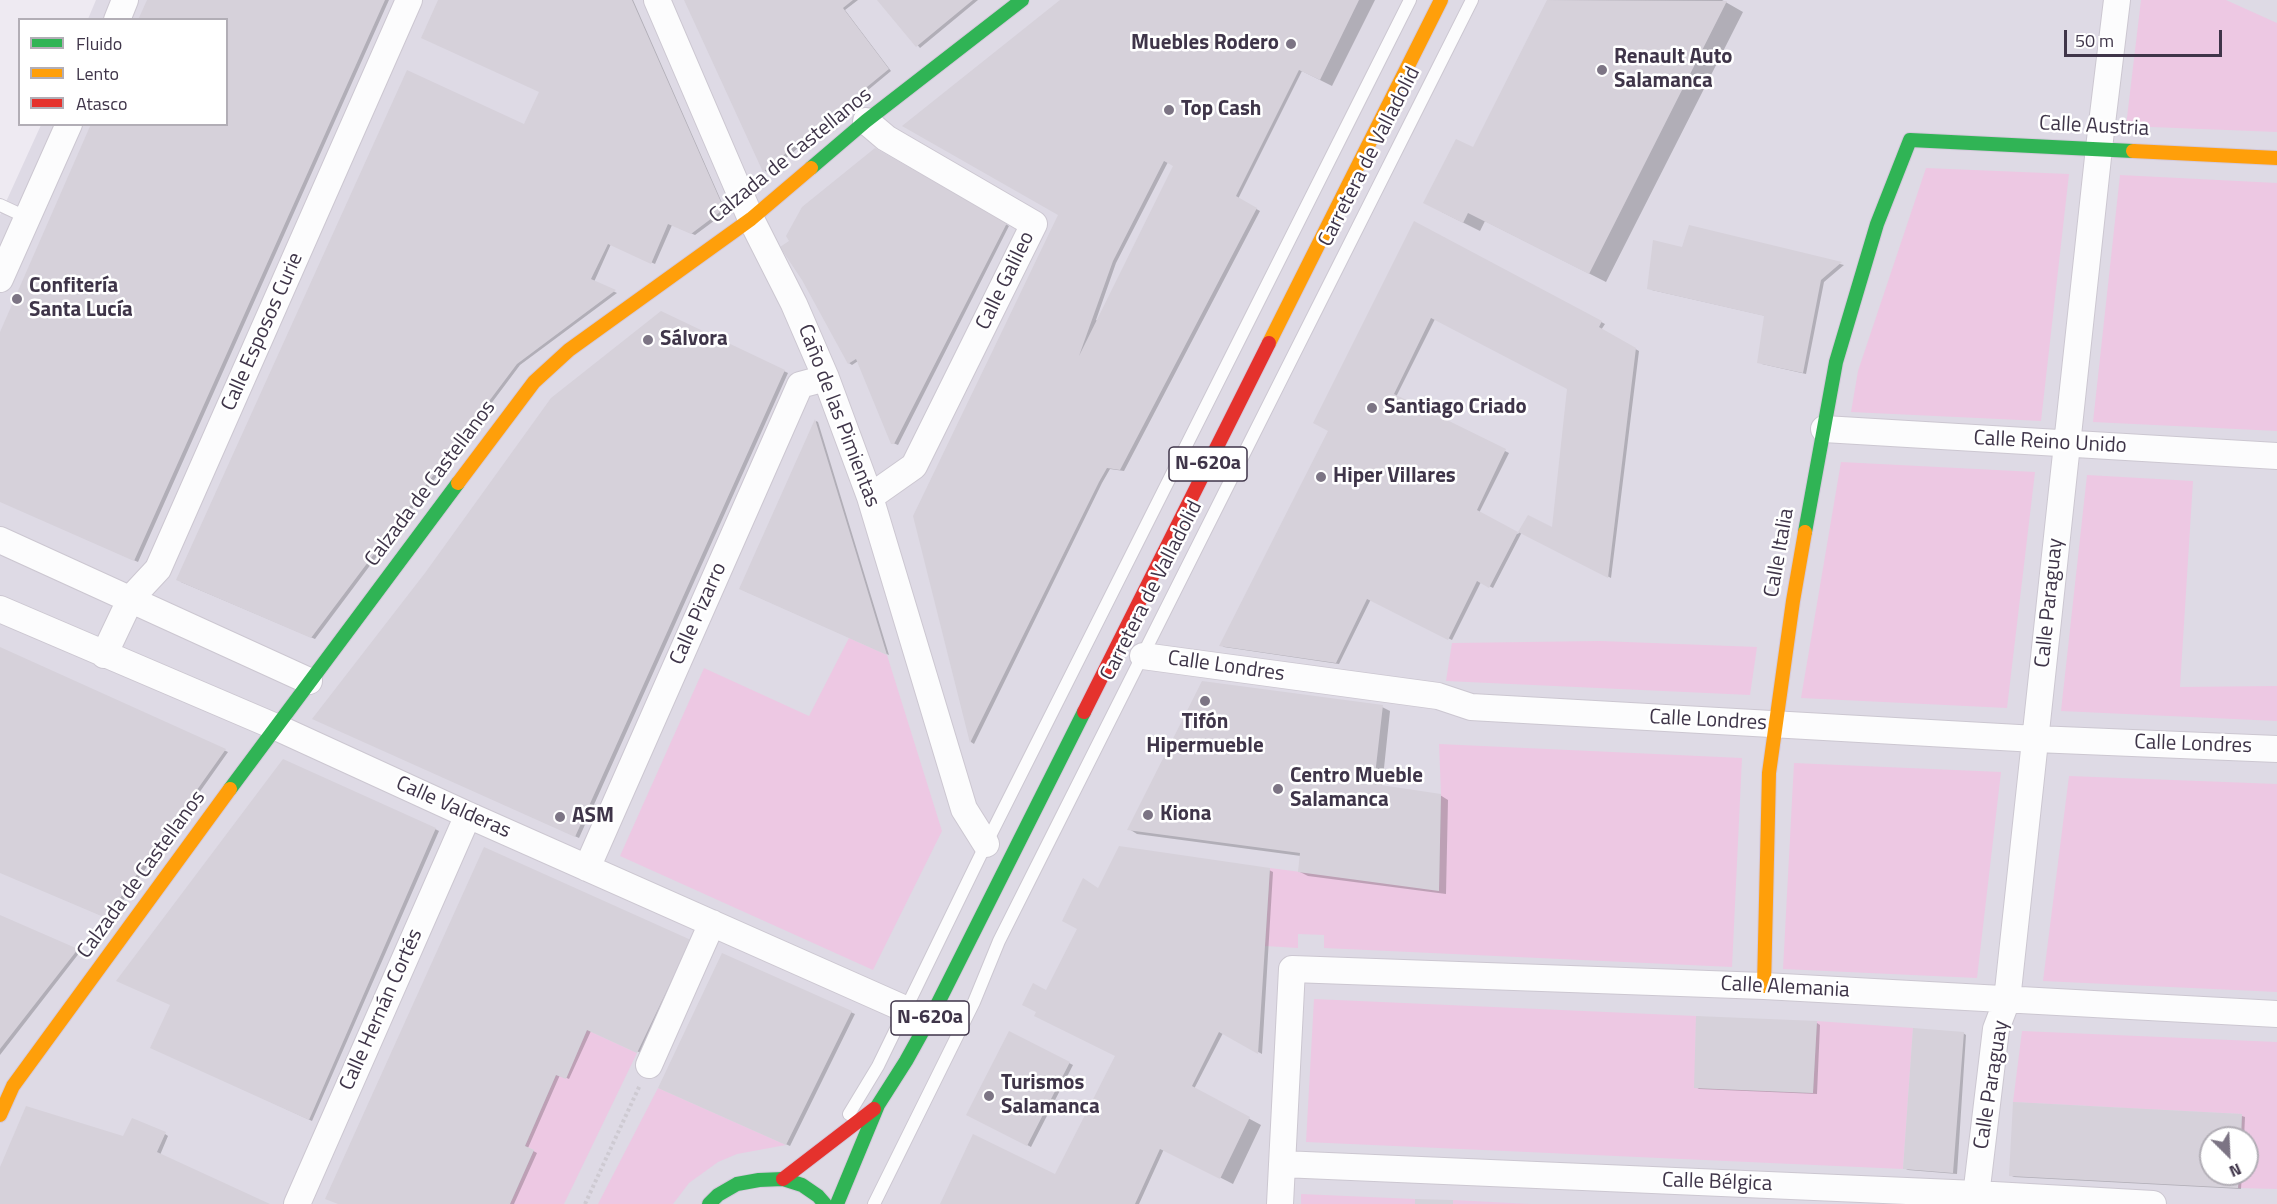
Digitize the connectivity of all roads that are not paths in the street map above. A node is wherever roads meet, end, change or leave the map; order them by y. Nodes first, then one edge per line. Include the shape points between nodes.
1 (125, 0) edge
2 (409, 0) edge
3 (657, 0) edge
4 (1022, 0) edge
5 (1410, 0) edge
6 (1441, 0) edge
7 (1472, 0) edge
8 (2117, 0) edge
9 (118, 18) edge
10 (866, 121) junction
11 (68, 126) edge
12 (1910, 140) joint
13 (2099, 148) junction
14 (2277, 158) edge
15 (0, 205) edge
16 (28, 218) junction
17 (751, 219) junction
18 (0, 279) edge
19 (826, 378) junction
20 (1824, 429) junction
21 (2067, 444) junction
22 (2277, 456) edge
23 (870, 497) junction
24 (0, 540) edge
25 (131, 598) junction
26 (0, 609) edge
27 (104, 655) junction
28 (1143, 656) junction
29 (309, 681) junction
30 (1774, 725) junction
31 (276, 728) junction
32 (2036, 739) junction
33 (2277, 749) edge
34 (468, 815) junction
35 (986, 844) junction
36 (587, 868) junction
37 (712, 923) junction
38 (1764, 986) junction
39 (2007, 1000) junction
40 (905, 1009) junction
41 (2277, 1014) edge
42 (649, 1065) road end
43 (878, 1105) junction
44 (0, 1115) edge
45 (831, 1143) junction
46 (1282, 1164) junction
47 (783, 1179) junction
48 (882, 1189) junction
49 (1975, 1199) edge
50 (297, 1204) edge
51 (710, 1204) edge
52 (825, 1204) edge
53 (837, 1204) edge
54 (874, 1204) edge
55 (880, 1204) edge
56 (1280, 1204) edge
57 (2152, 1204) edge

1 - 9 street
2 - 25 street, Calle Esposos Curie via 158,569
3 - 17 street, Caño de las Pimientas
4 - 10 main road, Calzada de Castellanos
5 - 35 lane, Carretera de Valladolid
6 - 43 main road, Carretera de Valladolid / N-620a via 936,1007
7 - 28 lane, Carretera de Valladolid
8 - 13 street, Calle Paraguay
10 - 17 main road, Calzada de Castellanos
10 - 23 street, Calle Galileo via 886,138 1034,224 914,466
11 - 16 street
12 - 13 main road, Calle Austria
12 - 20 main road, Calle Italia via 1877,224 1836,362
13 - 14 main road, Calle Austria
13 - 21 street, Calle Paraguay
15 - 16 lane
16 - 18 street
17 - 19 street, Caño de las Pimientas
17 - 29 main road, Calzada de Castellanos via 569,350 534,382
19 - 23 street, Caño de las Pimientas
19 - 36 street, Calle Pizarro via 800,385
20 - 21 street, Calle Reino Unido
20 - 30 main road, Calle Italia
21 - 22 street, Calle Reino Unido
21 - 32 street, Calle Paraguay
23 - 35 street, Caño de las Pimientas via 964,809
24 - 25 street
25 - 27 street, Calle Esposos Curie
25 - 29 street
26 - 27 street, Calle Valderas
27 - 31 street, Calle Valderas
28 - 30 street, Calle Londres via 1438,696 1471,707
28 - 48 lane, Carretera de Valladolid via 999,941 974,1002
29 - 31 main road, Calzada de Castellanos
30 - 32 street, Calle Londres
30 - 38 main road, Calle Italia via 1768,773
31 - 34 street, Calle Valderas
31 - 44 main road, Calzada de Castellanos via 13,1086
32 - 33 street, Calle Londres
32 - 39 street, Calle Paraguay
34 - 36 street, Calle Valderas
34 - 50 street, Calle Hernán Cortés
35 - 40 lane, Carretera de Valladolid
36 - 37 street, Calle Valderas
37 - 40 street, Calle Valderas
37 - 42 street
38 - 39 street, Calle Alemania
38 - 46 street, Calle Alemania via 1292,969
39 - 41 street, Calle Alemania
39 - 49 street, Calle Paraguay via 1996,1029
40 - 45 lane, Carretera de Valladolid via 869,1082
43 - 45 main road, Carretera de Valladolid / N-620a
43 - 53 main road, Carretera de Valladolid / N-620a
45 - 47 main road, Carretera de Valladolid / N-620a
46 - 49 street, Calle Bélgica
46 - 56 street
47 - 51 main road via 738,1184
47 - 52 main road via 802,1185
48 - 54 lane, Carretera de Valladolid
48 - 55 lane
49 - 57 street, Calle Bélgica

